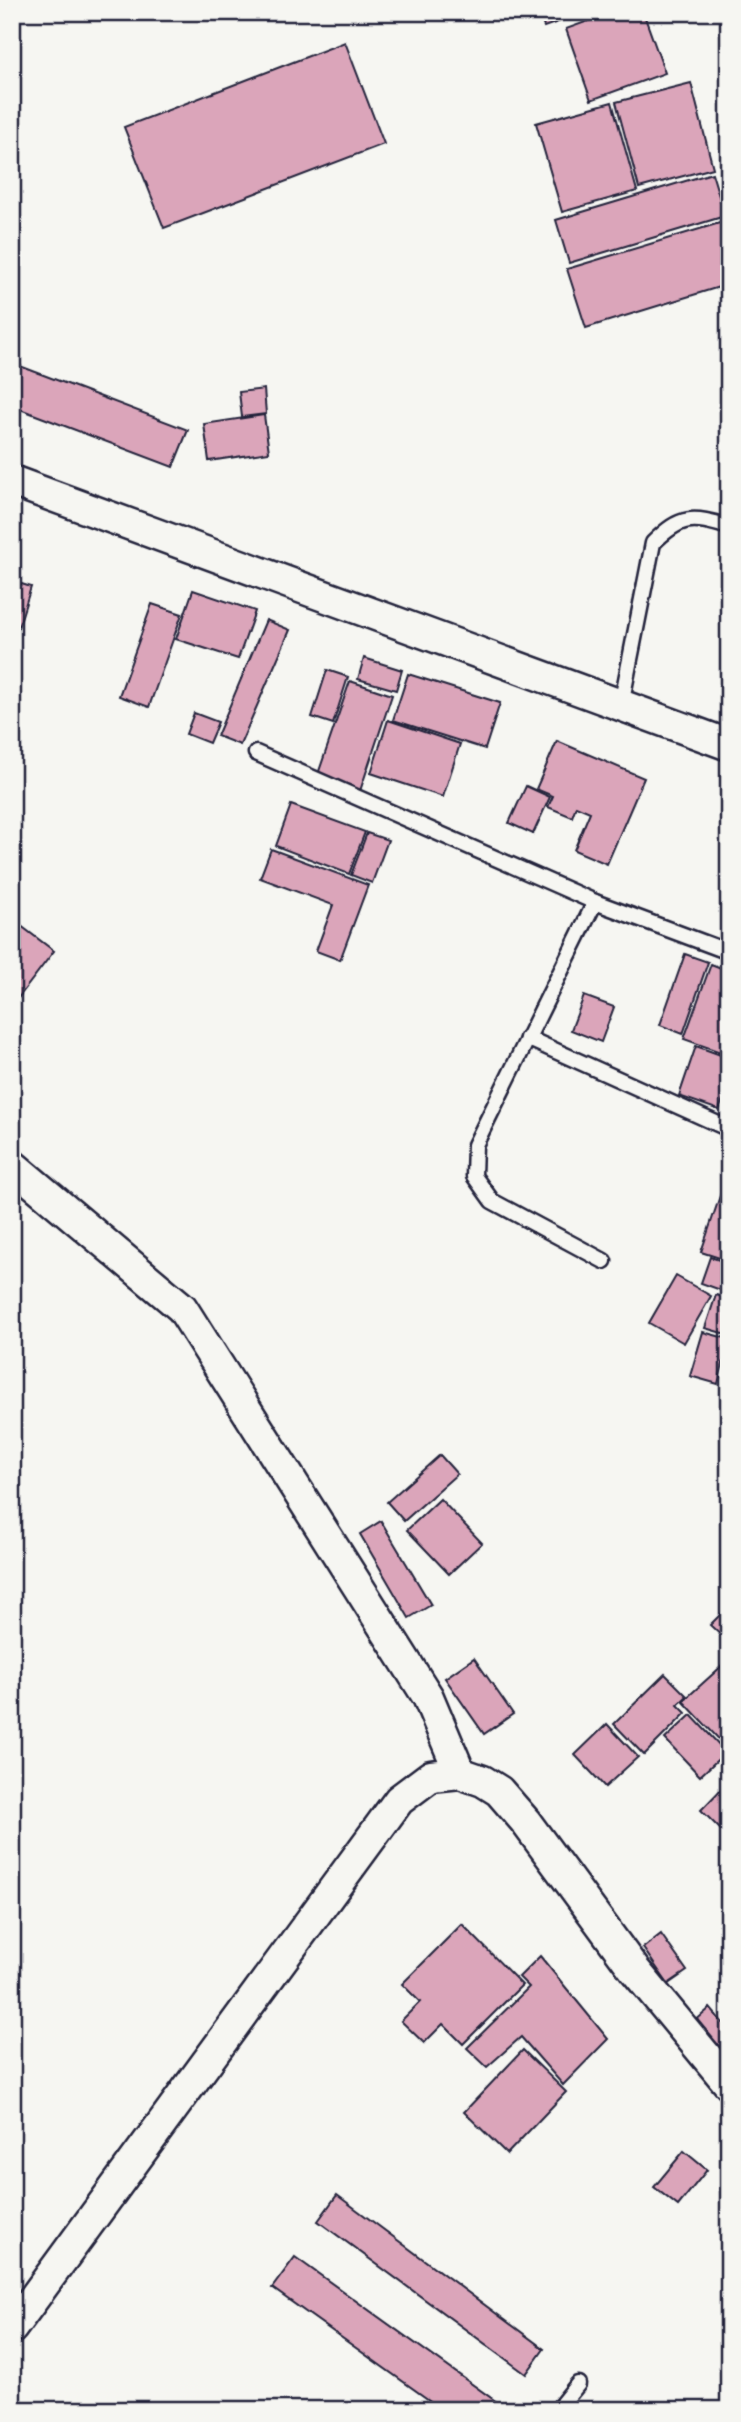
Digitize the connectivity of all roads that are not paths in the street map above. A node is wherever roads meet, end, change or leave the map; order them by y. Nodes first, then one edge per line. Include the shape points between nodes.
1 (12, 481) edge
2 (729, 527) edge
3 (621, 705) junction
4 (729, 745) edge
5 (256, 753) dead end
6 (596, 902) junction
7 (729, 952) edge
8 (527, 1038) junction
9 (729, 1129) edge
10 (12, 1165) edge
11 (604, 1261) dead end
12 (460, 1773) junction
13 (729, 2084) edge
14 (12, 2328) edge
15 (578, 2384) dead end
16 (557, 2410) edge

1 - 3 street
2 - 3 lane via 701,519 672,524 653,544
3 - 4 street
5 - 6 lane
6 - 7 lane
6 - 8 lane
8 - 9 lane
8 - 11 lane via 475,1144 474,1176 492,1200
10 - 12 street via 183,1308 428,1697
12 - 13 street via 499,1791 525,1821 634,1969
12 - 14 street via 431,1776 399,1800
15 - 16 lane

